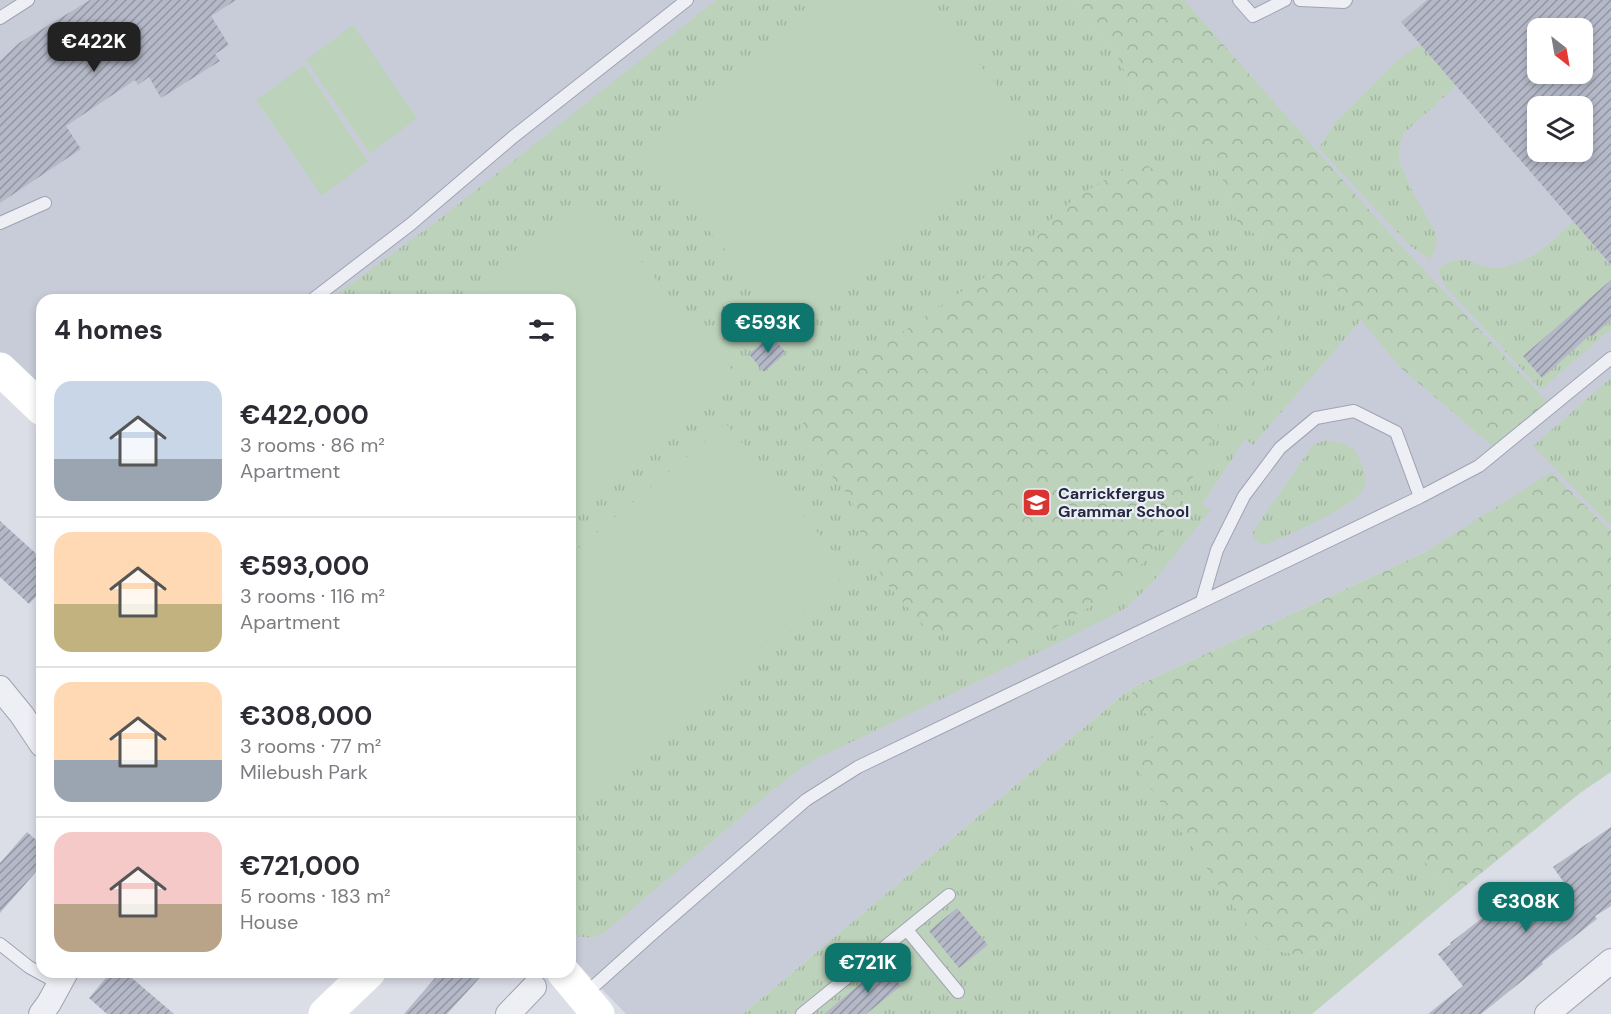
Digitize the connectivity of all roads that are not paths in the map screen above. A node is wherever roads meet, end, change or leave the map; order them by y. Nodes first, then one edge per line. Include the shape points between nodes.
1 (28, 0) edge
2 (687, 0) edge
3 (1239, 0) edge
4 (1286, 0) edge
5 (1299, 0) edge
6 (1346, 0) edge
7 (0, 18) edge
8 (45, 203) dead end
9 (0, 224) edge
10 (320, 294) edge
11 (1611, 358) edge
12 (0, 369) edge
13 (36, 403) edge
14 (1420, 497) junction
15 (1202, 601) junction
16 (0, 688) edge
17 (36, 736) edge
18 (949, 895) dead end
19 (907, 930) junction
20 (0, 944) edge
21 (1611, 961) edge
22 (36, 969) edge
23 (63, 978) edge
24 (363, 978) edge
25 (534, 987) dead end
26 (958, 992) dead end
27 (581, 994) edge
28 (41, 1014) edge
29 (325, 1014) edge
30 (508, 1014) edge
31 (802, 1014) edge
32 (1547, 1014) edge

1 - 7 lane
2 - 10 lane
3 - 4 lane via 1253,16
5 - 6 lane
8 - 9 lane
11 - 14 lane via 1479,466
12 - 13 street
14 - 15 lane
14 - 15 lane via 1396,432 1354,411 1316,418 1280,448 1244,496 1217,550
15 - 27 lane via 858,767 806,800
16 - 17 street
18 - 19 lane
19 - 26 lane
19 - 31 lane
20 - 22 lane
21 - 32 street
23 - 28 street
24 - 29 street
25 - 30 street

